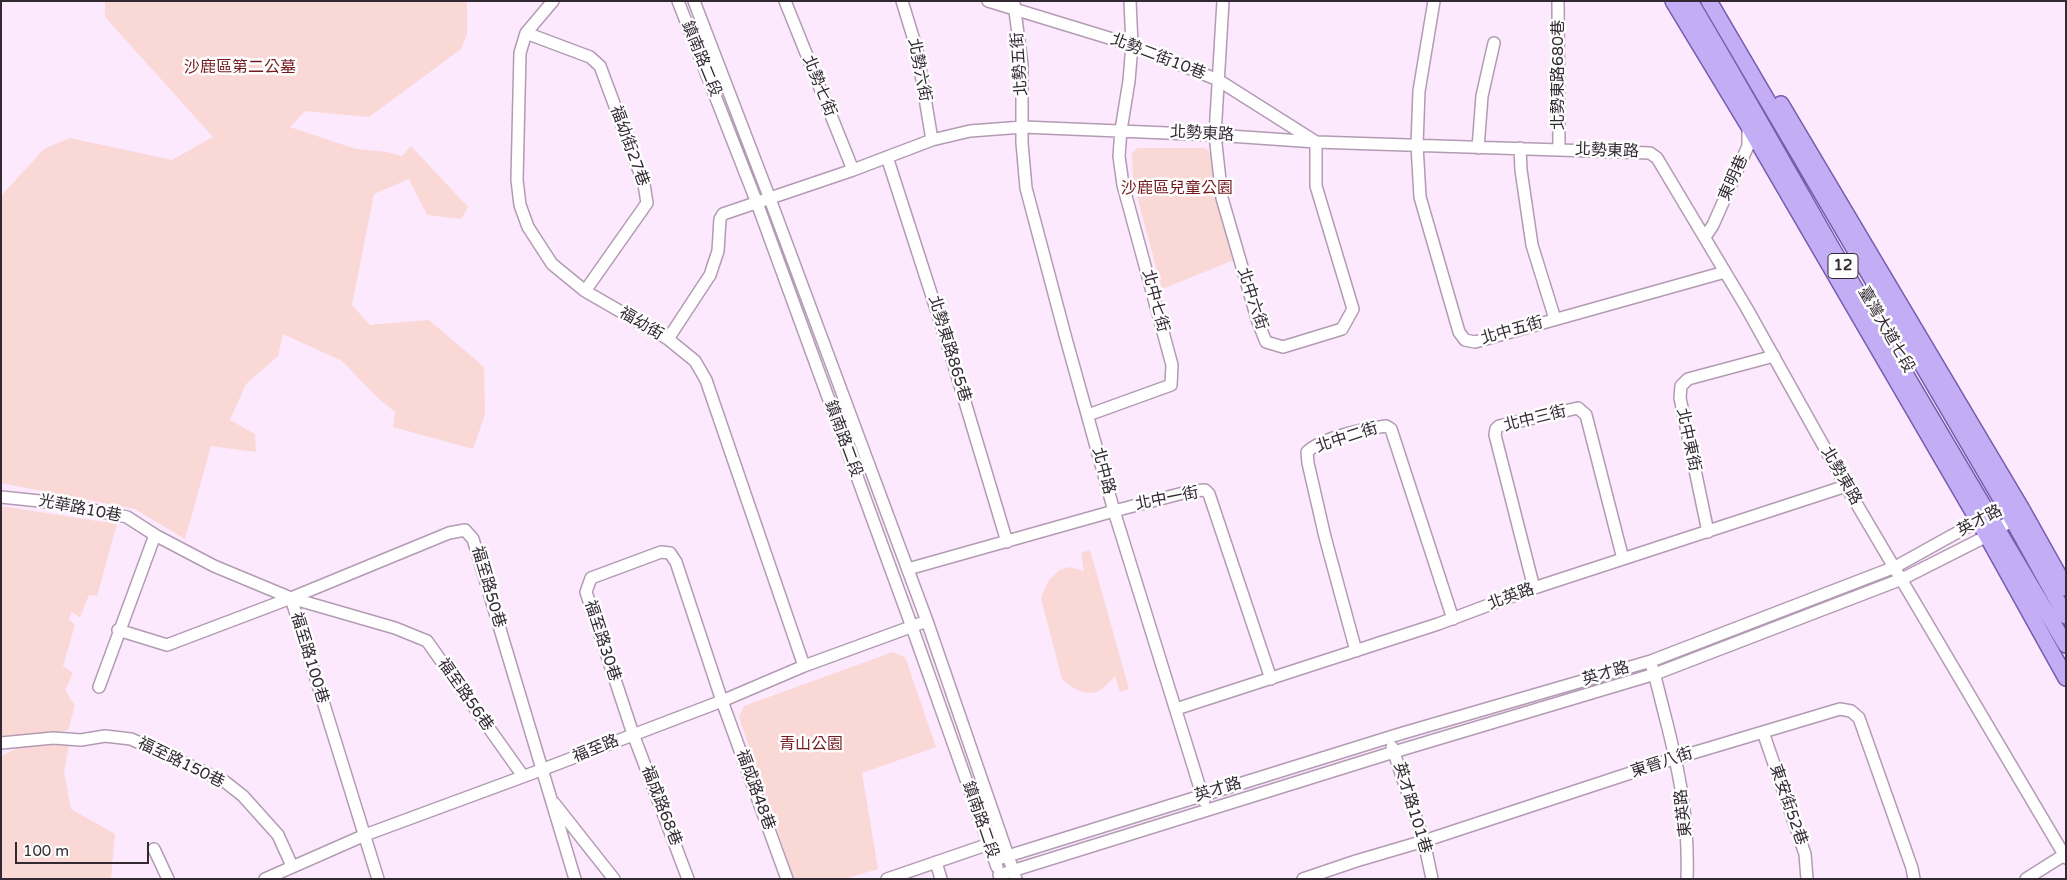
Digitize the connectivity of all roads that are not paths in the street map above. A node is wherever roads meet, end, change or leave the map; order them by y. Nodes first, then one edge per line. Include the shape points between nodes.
1 (553, 1) edge
2 (678, 1) edge
3 (694, 1) edge
4 (785, 1) edge
5 (902, 1) edge
6 (988, 1) edge
7 (1130, 1) edge
8 (1223, 1) edge
9 (1434, 1) edge
10 (1558, 1) edge
11 (1674, 1) edge
12 (1690, 1) edge
13 (1709, 1) edge
14 (1720, 1) edge
15 (1015, 5) edge
16 (526, 33) junction
17 (1494, 43) dead end
18 (1132, 45) junction
19 (1218, 80) junction
20 (1777, 107) junction
21 (1753, 121) junction
22 (1023, 127) junction
23 (1121, 130) junction
24 (1215, 135) junction
25 (932, 140) junction
26 (1316, 142) junction
27 (1417, 145) junction
28 (1478, 148) junction
29 (1520, 148) junction
30 (1559, 149) junction
31 (887, 158) junction
32 (853, 170) junction
33 (770, 199) junction
34 (757, 203) junction
35 (1705, 237) junction
36 (1725, 272) junction
37 (585, 291) junction
38 (1555, 319) junction
39 (668, 339) junction
40 (1774, 356) junction
41 (1088, 415) junction
42 (1846, 486) junction
43 (1, 497) edge
44 (2012, 506) junction
45 (1114, 510) junction
46 (1984, 518) junction
47 (2016, 525) junction
48 (1708, 532) junction
49 (1993, 532) junction
50 (154, 535) junction
51 (1007, 542) junction
52 (1623, 559) junction
53 (1895, 567) junction
54 (908, 569) junction
55 (1902, 579) junction
56 (1534, 588) junction
57 (2066, 588) edge
58 (291, 598) junction
59 (2066, 616) edge
60 (1452, 619) junction
61 (927, 621) junction
62 (912, 626) junction
63 (118, 630) junction
64 (2066, 646) edge
65 (1356, 651) junction
66 (1651, 661) junction
67 (804, 666) junction
68 (1655, 674) junction
69 (2066, 678) edge
70 (1271, 679) junction
71 (99, 687) dead end
72 (722, 701) junction
73 (1176, 709) junction
74 (1763, 732) junction
75 (633, 734) junction
76 (1389, 738) junction
77 (1, 743) edge
78 (1394, 752) junction
79 (1676, 758) junction
80 (541, 770) junction
81 (523, 776) junction
82 (1202, 795) junction
83 (550, 798) junction
84 (1207, 810) junction
85 (366, 835) junction
86 (1424, 841) junction
87 (989, 844) junction
88 (154, 849) dead end
89 (1009, 856) junction
90 (2065, 856) edge
91 (994, 860) junction
92 (936, 862) junction
93 (292, 866) junction
94 (1015, 874) edge
95 (1000, 877) edge
96 (168, 879) edge
97 (265, 879) edge
98 (378, 879) edge
99 (575, 879) edge
100 (614, 879) edge
101 (688, 879) edge
102 (787, 879) edge
103 (887, 879) edge
104 (941, 879) edge
105 (1303, 879) edge
106 (1432, 879) edge
107 (1687, 879) edge
108 (1807, 879) edge
109 (1914, 879) edge
110 (2026, 879) edge

1 - 16 street, 福幼街
2 - 34 street, 鎮南路二段
3 - 33 street, 鎮南路二段
4 - 32 street, 北勢七街
5 - 25 street, 北勢六街 via 917,50
6 - 15 street, 北勢二街10巷
7 - 18 street
8 - 19 street
9 - 27 street via 1419,92
10 - 30 street, 北勢東路680巷
11 - 21 main road, 臺灣大道七段 / 12
12 - 21 main road, 臺灣大道七段 / 12
13 - 20 main road, 臺灣大道七段 / 12
14 - 20 main road, 臺灣大道七段 / 12
15 - 18 street, 北勢二街10巷
15 - 22 street, 北勢五街 via 1022,65
16 - 37 street, 福幼街 via 520,52 517,180 520,205 528,228 552,264
16 - 37 street, 福幼街27巷 via 590,57 600,66 644,184 647,203
17 - 28 street via 1482,96
18 - 19 street, 北勢二街10巷
18 - 23 street
19 - 24 street
19 - 26 street, 北勢二街10巷
20 - 21 street
20 - 44 main road, 臺灣大道七段 / 12
21 - 35 street, 東明巷 via 1748,146
21 - 46 main road, 臺灣大道七段 / 12
22 - 23 street, 北勢東路
22 - 25 street, 北勢東路 via 970,131
22 - 41 street, 北中路 via 1026,188
23 - 24 street, 北勢東路
23 - 41 street, 北中七街 via 1119,156 1123,185 1172,365 1172,377 1171,385
24 - 26 street, 北勢東路
24 - 26 street, 北中六街 via 1222,198 1258,322 1266,342 1283,347 1342,329 1354,310 1316,186
25 - 31 street, 北勢東路
26 - 27 street, 北勢東路
27 - 28 street, 北勢東路
27 - 38 street, 北中五街 via 1420,196 1459,332 1465,340 1476,342
28 - 29 street, 北勢東路
29 - 30 street, 北勢東路
29 - 38 street via 1532,245
30 - 35 street, 北勢東路 via 1650,153 1657,158
31 - 32 street, 北勢東路
31 - 51 street, 北勢東路865巷
32 - 33 street, 北勢東路
33 - 34 street, 北勢東路
33 - 54 street, 鎮南路二段
34 - 39 street, 北勢東路 via 723,214 718,251 710,275
34 - 62 street, 鎮南路二段
35 - 36 street, 北勢東路
36 - 38 street, 北中五街
36 - 40 street, 北勢東路
37 - 39 street, 福幼街
39 - 67 street, 福幼街 via 695,361 706,380
40 - 42 street, 北勢東路
40 - 48 street, 北中東街 via 1688,379 1681,386 1680,398
41 - 45 street, 北中路
42 - 48 street, 北英路
42 - 53 street, 北勢東路
43 - 50 street, 光華路10巷 via 59,503 127,517
44 - 46 street, 英才路
44 - 47 main road
44 - 57 main road, 臺灣大道七段 / 12
45 - 51 street, 北中一街
45 - 70 street, 北中一街 via 1191,491 1205,490 1209,494
45 - 73 street, 北中路
46 - 49 main road, 臺灣大道七段 / 12
46 - 53 street, 英才路
47 - 49 street, 英才路
47 - 59 main road
48 - 52 street, 北英路
49 - 55 street, 英才路
49 - 64 main road via 2006,542
49 - 69 main road, 臺灣大道七段 / 12
50 - 58 street, 光華路10巷 via 214,566
50 - 63 street
51 - 54 street, 北中一街
52 - 56 street, 北英路
52 - 56 street, 北中三街 via 1586,415 1578,408 1499,426 1495,435
53 - 55 street, 北勢東路
53 - 66 street, 英才路
54 - 61 street, 鎮南路二段
55 - 68 street, 英才路
55 - 90 street, 北勢東路
56 - 60 street, 北英路
58 - 63 street, 福至路100巷 via 167,645
58 - 80 street, 福至路50巷 via 449,533 465,530 473,539
58 - 81 street, 福至路56巷 via 395,628 427,641
58 - 85 street, 福至路100巷
60 - 65 street, 北英路
60 - 65 street, 北中二街 via 1391,429 1386,426 1366,429 1323,443 1307,452 1308,463
61 - 62 street, 福至路
61 - 89 street, 鎮南路二段
62 - 67 street, 福至路
62 - 87 street, 鎮南路二段
63 - 71 street
65 - 70 street, 北英路
66 - 68 street, 東英路
66 - 76 street, 英才路
67 - 72 street, 福至路
68 - 78 street, 英才路
68 - 79 street, 東英路
70 - 73 street, 北英路
72 - 75 street, 福至路
72 - 75 street, 福至路30巷 via 676,562 670,553 661,552 636,560 591,578 586,592
72 - 102 street, 福成路48巷
73 - 82 street, 北中路
74 - 79 street, 東晉八街
74 - 108 street, 東安街52巷 via 1805,854
74 - 109 street, 東晉八街 via 1840,709 1851,711 1859,718
75 - 80 street, 福至路
75 - 101 street, 福成路68巷
76 - 78 street, 英才路101巷
76 - 82 street, 英才路
77 - 93 street, 福至路150巷 via 105,736 131,739 224,781 244,796 278,835
78 - 84 street, 英才路
78 - 86 street, 英才路101巷
79 - 86 street, 東晉八街
79 - 107 street, 東英路 via 1685,803
80 - 81 street, 福至路
80 - 83 street, 福至路50巷
81 - 85 street, 福至路
82 - 84 street, 北中路
82 - 89 street, 英才路
83 - 99 street, 福至路50巷
83 - 100 street
84 - 94 street, 英才路
85 - 93 street, 福至路
85 - 98 street, 福至路100巷
86 - 105 street, 東晉八街
86 - 106 street, 英才路101巷
87 - 91 street, 鎮南路二段
87 - 92 street
88 - 96 street
89 - 91 street, 英才路
89 - 94 street, 鎮南路二段
90 - 110 street
91 - 95 street, 鎮南路二段
92 - 103 street
92 - 104 street
93 - 97 street, 福至路
94 - 95 street, 英才路

